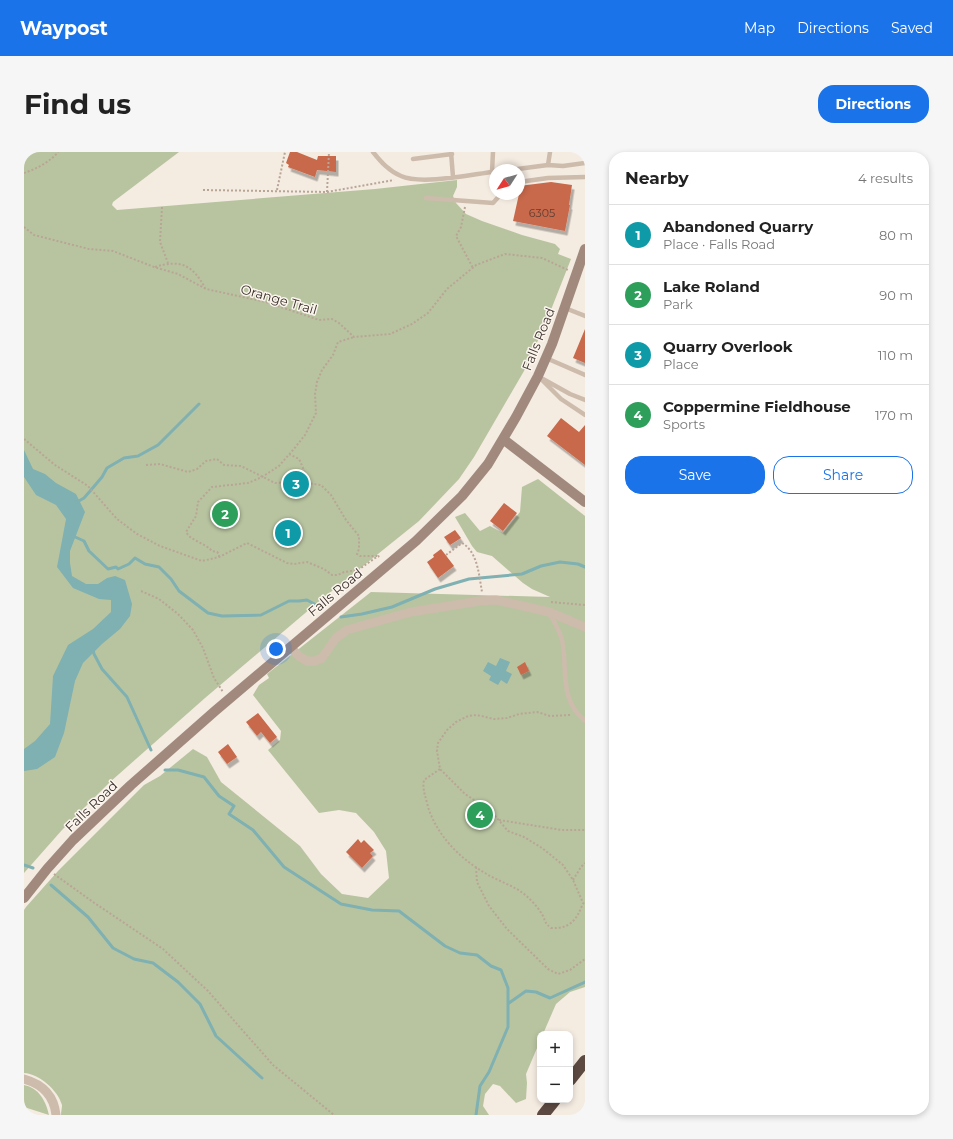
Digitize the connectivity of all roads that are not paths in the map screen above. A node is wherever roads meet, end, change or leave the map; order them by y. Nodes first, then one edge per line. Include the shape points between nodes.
1 (373, 152) edge
2 (494, 152) edge
3 (550, 152) edge
4 (451, 153) edge
5 (412, 159) dead end
6 (494, 164) edge
7 (585, 164) edge
8 (548, 166) junction
9 (525, 168) edge
10 (489, 173) edge
11 (453, 177) junction
12 (585, 177) edge
13 (525, 181) edge
14 (426, 198) dead end
15 (496, 200) edge
16 (585, 249) edge
17 (564, 308) junction
18 (585, 316) edge
19 (546, 358) junction
20 (585, 375) edge
21 (538, 376) junction
22 (585, 400) edge
23 (585, 415) edge
24 (503, 439) junction
25 (585, 502) edge
26 (549, 612) junction
27 (585, 627) edge
28 (290, 647) junction
29 (585, 720) edge
30 (24, 898) edge
31 (585, 1061) edge
32 (573, 1076) edge
33 (24, 1079) edge
34 (553, 1103) edge
35 (56, 1115) edge
36 (543, 1115) edge

1 - 11 lane via 387,167 402,177 422,180
2 - 6 lane
3 - 8 lane
4 - 5 lane
4 - 11 lane
7 - 8 lane
8 - 9 lane
10 - 11 lane
12 - 13 lane
14 - 15 lane via 493,203
16 - 17 main road, Falls Road
17 - 18 lane
17 - 19 main road, Falls Road
19 - 20 lane
19 - 21 main road, Falls Road
21 - 22 lane
21 - 23 lane via 561,399
21 - 24 main road, Falls Road
24 - 25 main road
24 - 28 main road, Falls Road via 478,478 424,534
26 - 27 street
26 - 28 street via 496,600 474,602 411,612 347,630 336,638 322,658 315,661 307,661
26 - 29 lane via 560,631 563,644 566,690 571,705
28 - 30 main road, Falls Road via 93,820
31 - 32 highway
33 - 35 street via 33,1081 50,1095
34 - 36 highway

